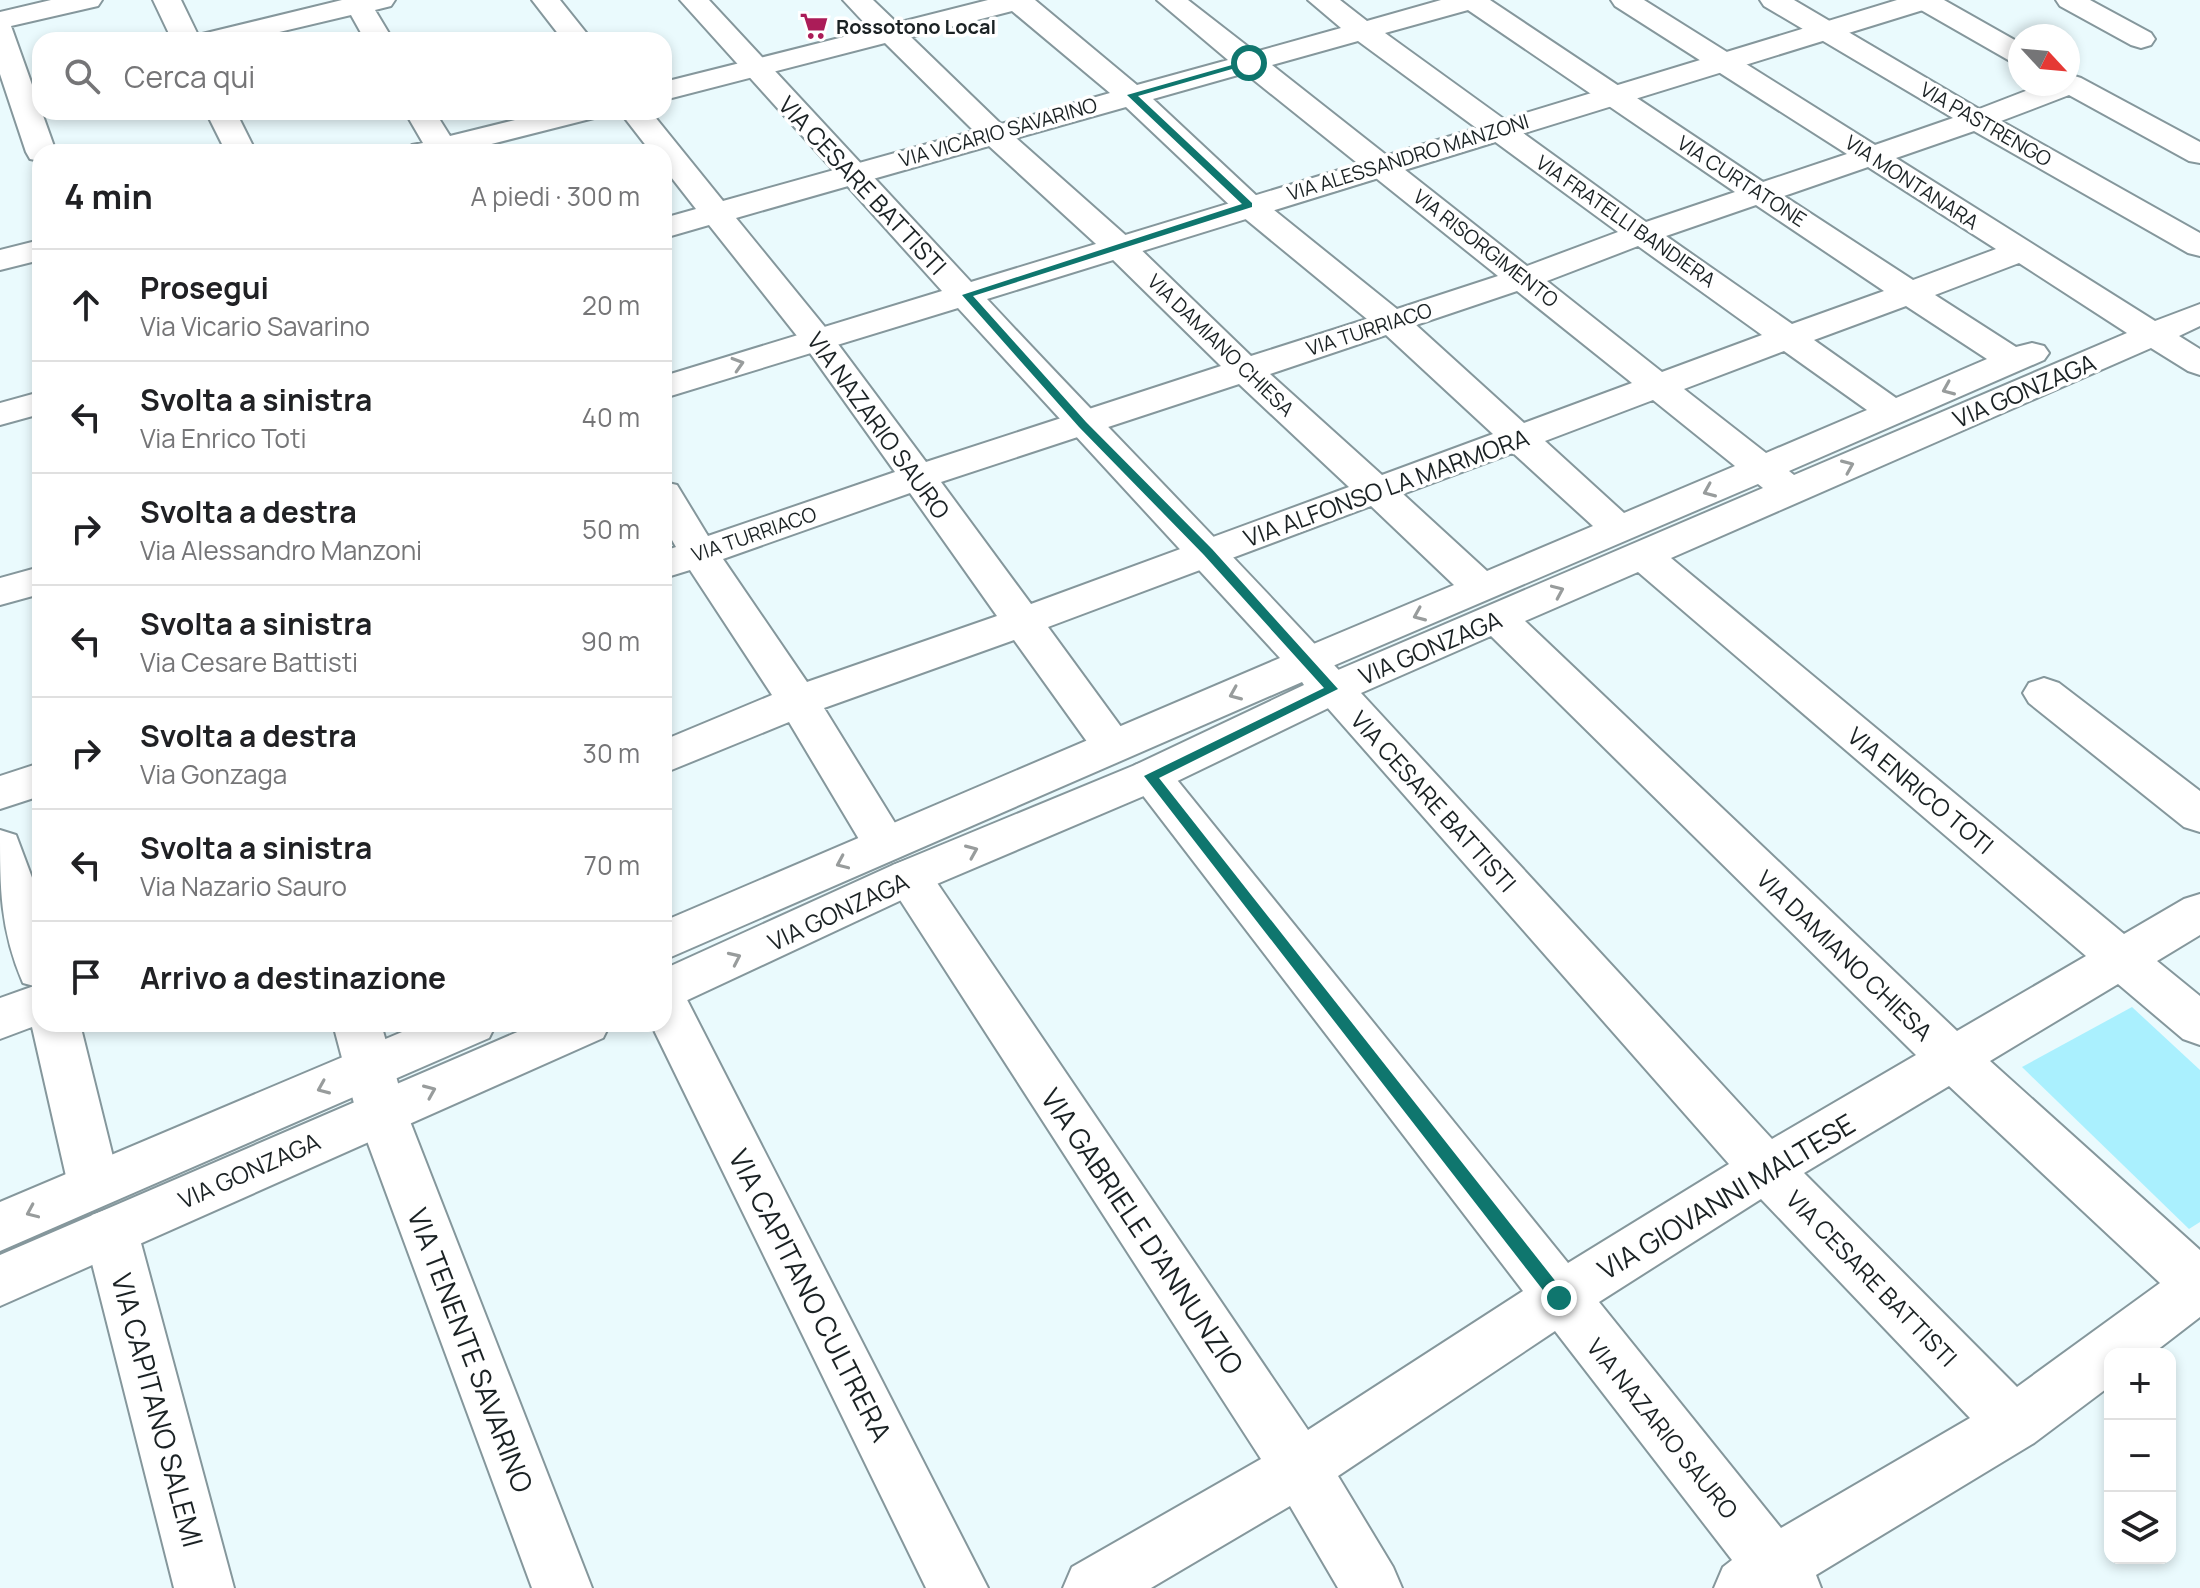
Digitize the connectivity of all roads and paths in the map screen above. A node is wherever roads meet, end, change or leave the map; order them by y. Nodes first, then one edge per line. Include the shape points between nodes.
1 (88, 0) edge
2 (167, 0) edge
3 (546, 0) edge
4 (694, 0) edge
5 (857, 0) edge
6 (1018, 0) edge
7 (1171, 0) edge
8 (1322, 0) edge
9 (1472, 0) edge
10 (1625, 0) edge
11 (1774, 0) edge
12 (1925, 0) edge
13 (2070, 0) edge
14 (365, 2) edge
15 (0, 20) edge
16 (1827, 30) junction
17 (0, 31) edge
18 (1363, 31) junction
19 (182, 32) edge
20 (242, 32) edge
21 (376, 32) edge
22 (572, 32) edge
23 (891, 33) junction
24 (2141, 39) dead end
25 (2008, 48) edge
26 (1719, 62) junction
27 (1249, 63) junction
28 (754, 68) junction
29 (19, 85) edge
30 (672, 89) edge
31 (2080, 89) edge
32 (1131, 95) junction
33 (1610, 95) junction
34 (2039, 96) edge
35 (225, 120) edge
36 (423, 120) edge
37 (553, 120) edge
38 (641, 120) edge
39 (1977, 120) junction
40 (1495, 130) junction
41 (993, 133) junction
42 (38, 144) edge
43 (237, 144) edge
44 (433, 144) edge
45 (462, 144) edge
46 (661, 144) edge
47 (1872, 154) junction
48 (2200, 154) edge
49 (672, 158) edge
50 (1381, 165) junction
51 (852, 175) junction
52 (1763, 194) junction
53 (1248, 205) junction
54 (716, 213) junction
55 (672, 226) edge
56 (1644, 233) junction
57 (2200, 246) edge
58 (1119, 247) junction
59 (32, 252) edge
60 (2019, 252) junction
61 (0, 260) edge
62 (1525, 278) junction
63 (2200, 281) edge
64 (1909, 293) junction
65 (967, 295) junction
66 (2200, 314) edge
67 (2120, 315) junction
68 (1392, 322) junction
69 (2152, 335) junction
70 (1790, 338) junction
71 (817, 339) junction
72 (2013, 361) junction
73 (2200, 364) edge
74 (1245, 370) junction
75 (672, 384) edge
76 (1659, 386) junction
77 (32, 405) edge
78 (1893, 412) junction
79 (0, 414) edge
80 (1083, 424) junction
81 (1516, 439) junction
82 (919, 477) junction
83 (1776, 479) junction
84 (1375, 491) junction
85 (672, 525) edge
86 (1631, 542) junction
87 (1208, 552) junction
88 (681, 559) edge
89 (32, 582) edge
90 (0, 592) edge
91 (1489, 603) junction
92 (1022, 622) junction
93 (1320, 676) junction
94 (2044, 693) dead end
95 (798, 701) junction
96 (672, 754) edge
97 (1132, 761) junction
98 (32, 782) edge
99 (0, 793) edge
100 (2200, 815) edge
101 (0, 847) edge
102 (897, 860) junction
103 (2200, 912) edge
104 (672, 938) edge
105 (32, 945) edge
106 (2121, 959) junction
107 (672, 987) edge
108 (32, 1007) edge
109 (672, 1018) edge
110 (0, 1019) edge
111 (2200, 1025) edge
112 (58, 1032) edge
113 (453, 1032) edge
114 (546, 1032) edge
115 (1953, 1059) junction
116 (370, 1067) edge
117 (1766, 1169) junction
118 (103, 1209) junction
119 (0, 1227) edge
120 (0, 1281) edge
121 (2200, 1285) edge
122 (1559, 1298) junction
123 (2014, 1424) junction
124 (1300, 1468) junction
125 (1770, 1581) edge
126 (204, 1588) edge
127 (562, 1588) edge
128 (958, 1588) edge
129 (1093, 1588) edge
130 (1372, 1588) edge

1 - 15 street
2 - 19 street
3 - 22 street
4 - 28 street, VIA CESARE BATTISTI
5 - 23 street, VIA DAMIANO CHIESA
6 - 23 street
6 - 32 street, VIA ENRICO TOTI
7 - 27 street, VIA RISORGIMENTO
8 - 18 street, VIA FRATELLI BANDIERA
9 - 18 street, VIA VICARIO SAVARINO
9 - 33 street, VIA CURTATONE
10 - 26 street, VIA MONTANARA
11 - 16 street, VIA PASTRENGO
12 - 16 street, VIA ALESSANDRO MANZONI
12 - 25 street
13 - 24 street
14 - 20 street
14 - 21 street
16 - 26 street, VIA ALESSANDRO MANZONI
16 - 39 street, VIA PASTRENGO
17 - 29 street
18 - 27 street, VIA VICARIO SAVARINO
18 - 40 street, VIA FRATELLI BANDIERA
23 - 28 street
23 - 41 street, VIA DAMIANO CHIESA
26 - 33 street, VIA ALESSANDRO MANZONI
26 - 47 street, VIA MONTANARA
27 - 32 street, VIA VICARIO SAVARINO
27 - 50 street, VIA RISORGIMENTO
28 - 30 street
28 - 51 street, VIA CESARE BATTISTI
29 - 42 street
31 - 48 street
32 - 41 street, VIA VICARIO SAVARINO
32 - 53 street, VIA ENRICO TOTI
33 - 40 street, VIA ALESSANDRO MANZONI
33 - 52 street, VIA CURTATONE
34 - 39 street, VIA TURRIACO
35 - 43 street
36 - 44 street
37 - 45 street
38 - 46 street, VIA NAZARIO SAURO
39 - 47 street, VIA TURRIACO
39 - 57 street, VIA PASTRENGO
40 - 50 street, VIA ALESSANDRO MANZONI
40 - 56 street, VIA FRATELLI BANDIERA
41 - 51 street, VIA VICARIO SAVARINO
41 - 58 street, VIA DAMIANO CHIESA
47 - 52 street, VIA TURRIACO
47 - 60 street, VIA MONTANARA
49 - 54 street, VIA NAZARIO SAURO
50 - 53 street, VIA ALESSANDRO MANZONI
50 - 62 street, VIA RISORGIMENTO
51 - 54 street, VIA VICARIO SAVARINO
51 - 65 street, VIA CESARE BATTISTI
52 - 56 street, VIA TURRIACO
52 - 64 street, VIA CURTATONE
53 - 58 street, VIA ALESSANDRO MANZONI
53 - 68 street, VIA ENRICO TOTI
54 - 55 street, VIA VICARIO SAVARINO
54 - 71 street, VIA NAZARIO SAURO
56 - 62 street, VIA TURRIACO
56 - 70 street, VIA FRATELLI BANDIERA
58 - 65 street, VIA ALESSANDRO MANZONI
58 - 74 street, VIA DAMIANO CHIESA
59 - 61 street
60 - 64 street, VIA ALFONSO LA MARMORA
60 - 67 street, VIA MONTANARA
62 - 68 street, VIA TURRIACO
62 - 76 street, VIA RISORGIMENTO
63 - 67 street, VIA GONZAGA
64 - 70 street, VIA ALFONSO LA MARMORA
64 - 72 street, VIA CURTATONE
65 - 71 street, VIA ALESSANDRO MANZONI
65 - 80 street, VIA CESARE BATTISTI
66 - 69 street, VIA GONZAGA
67 - 69 street, VIA MONTANARA
67 - 72 street, VIA GONZAGA
68 - 74 street, VIA TURRIACO
68 - 81 street, VIA ENRICO TOTI
69 - 73 street, VIA MONTANARA
83 -> 69 street, VIA GONZAGA
70 - 76 street, VIA ALFONSO LA MARMORA
70 - 78 street, VIA FRATELLI BANDIERA
75 -> 71 street, VIA ALESSANDRO MANZONI
71 - 82 street, VIA NAZARIO SAURO
72 -> 78 street, VIA GONZAGA
74 - 80 street, VIA TURRIACO
74 - 84 street, VIA DAMIANO CHIESA
76 - 81 street, VIA ALFONSO LA MARMORA
76 - 83 street, VIA RISORGIMENTO
77 - 79 street
78 - 83 street, VIA GONZAGA
80 - 82 street, VIA TURRIACO
80 - 87 street, VIA CESARE BATTISTI
81 - 84 street, VIA ALFONSO LA MARMORA
81 - 86 street, VIA ENRICO TOTI
82 - 88 street, VIA TURRIACO
82 - 92 street, VIA NAZARIO SAURO
83 - 86 street, VIA GONZAGA
84 - 87 street, VIA ALFONSO LA MARMORA
84 - 91 street, VIA DAMIANO CHIESA
85 - 88 street, VIA GABRIELE D'ANNUNZIO
86 - 91 street, VIA GONZAGA
86 - 106 street, VIA ENRICO TOTI
87 - 92 street, VIA ALFONSO LA MARMORA
87 - 93 street, VIA CESARE BATTISTI
88 - 95 street, VIA GABRIELE D'ANNUNZIO
89 - 90 street
91 - 93 street, VIA GONZAGA
91 - 115 street, VIA DAMIANO CHIESA
92 - 95 street, VIA ALFONSO LA MARMORA
92 - 97 street, VIA NAZARIO SAURO
93 - 97 street, VIA GONZAGA
93 - 117 street, VIA CESARE BATTISTI
94 - 100 street
95 - 96 street, VIA ALFONSO LA MARMORA
95 - 102 street, VIA GABRIELE D'ANNUNZIO
97 - 102 street, VIA GONZAGA
97 - 122 street, VIA NAZARIO SAURO
98 - 99 street
101 - 105 street
102 -> 104 street, VIA GONZAGA
107 -> 102 street, VIA GONZAGA
102 - 124 street, VIA GABRIELE D'ANNUNZIO
103 - 106 street, VIA GIOVANNI MALTESE
106 - 111 street, VIA ENRICO TOTI
106 - 115 street, VIA GIOVANNI MALTESE
108 - 110 street
109 - 128 street, VIA CAPITANO CULTRERA
112 - 118 street, VIA CAPITANO SALEMI
113 - 116 street, VIA GONZAGA
116 -> 114 street, VIA GONZAGA
115 - 117 street, VIA GIOVANNI MALTESE
115 - 121 street, VIA DAMIANO CHIESA
116 - 118 street, VIA GONZAGA
116 - 127 street, VIA TENENTE SAVARINO
117 - 122 street, VIA GIOVANNI MALTESE
117 - 123 street, VIA CESARE BATTISTI
118 -> 119 street, VIA GONZAGA
118 - 120 street, VIA GONZAGA
118 - 126 street, VIA CAPITANO SALEMI
121 - 123 street
122 - 124 street, VIA GIOVANNI MALTESE
122 - 125 street, VIA NAZARIO SAURO
123 - 125 street
124 - 129 street, VIA GIOVANNI MALTESE
124 - 130 street, VIA GABRIELE D'ANNUNZIO

